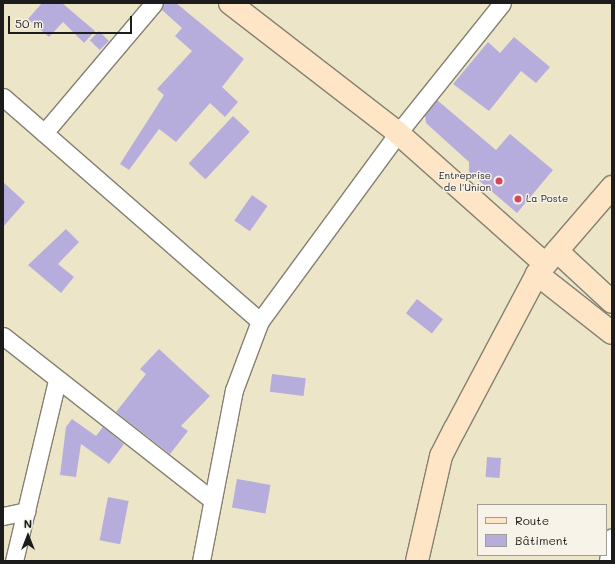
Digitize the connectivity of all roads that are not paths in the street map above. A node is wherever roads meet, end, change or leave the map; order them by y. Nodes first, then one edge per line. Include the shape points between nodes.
1 (154, 3) edge
2 (230, 3) edge
3 (502, 3) edge
4 (3, 98) edge
5 (44, 133) junction
6 (398, 133) junction
7 (612, 187) edge
8 (546, 263) junction
9 (612, 302) edge
10 (260, 321) junction
11 (612, 333) edge
12 (3, 336) edge
13 (57, 380) junction
14 (210, 499) junction
15 (26, 511) junction
16 (3, 516) edge
17 (612, 537) edge
18 (14, 561) edge
19 (201, 561) edge
20 (416, 561) edge
21 (608, 561) edge

1 - 5 street
2 - 6 street
3 - 6 street
4 - 5 street
5 - 10 street
6 - 8 street
6 - 10 street
7 - 8 street
8 - 9 street
8 - 11 street
8 - 20 street via 441,456
10 - 14 street via 234,390
12 - 13 street
13 - 14 street
13 - 15 street
14 - 19 street
15 - 16 street
15 - 18 street
17 - 21 street

